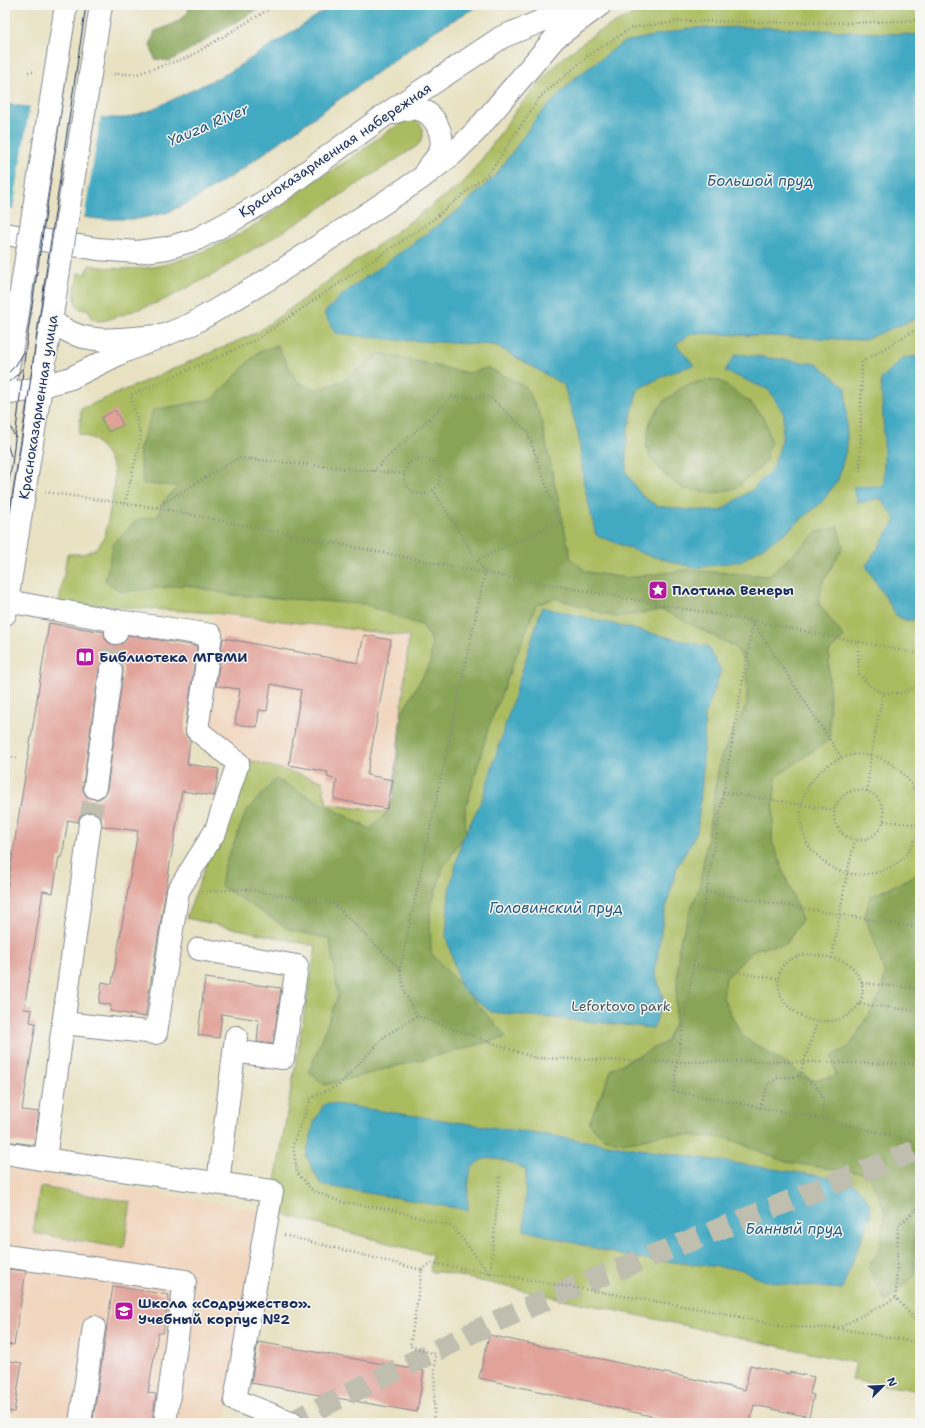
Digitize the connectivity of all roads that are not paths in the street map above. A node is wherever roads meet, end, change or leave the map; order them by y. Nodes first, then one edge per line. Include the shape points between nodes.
1 (66, 5) edge
2 (101, 5) edge
3 (581, 5) edge
4 (600, 5) edge
5 (385, 115) junction
6 (420, 178) junction
7 (5, 234) edge
8 (52, 320) junction
9 (11, 325) edge
10 (161, 336) junction
11 (5, 383) edge
12 (41, 386) junction
13 (5, 394) edge
14 (6, 607) edge
15 (111, 671) tunnel mouth
16 (95, 787) tunnel mouth
17 (90, 824) tunnel mouth
18 (200, 949) dead end
19 (63, 1023) junction
20 (5, 1152) edge
21 (45, 1159) junction
22 (218, 1183) junction
23 (5, 1256) edge
24 (94, 1327) dead end
25 (80, 1423) edge
26 (165, 1423) edge
27 (292, 1423) edge

1 - 9 main road, bridge via 25,265
2 - 8 main road, Красноказарменная улица, bridge
3 - 5 main road, Красноказарменная набережная via 502,37
4 - 6 main road via 555,38 477,130 453,154
5 - 6 main road via 407,108 419,109 430,114 436,122 441,132 441,148
5 - 7 main road, Красноказарменная набережная via 272,197 197,239 167,248 137,252 98,249
6 - 10 main road via 267,280 192,324
8 - 10 main road via 64,330 99,340
8 - 12 main road, Красноказарменная улица
9 - 11 main road
10 - 12 main road via 70,378
12 - 13 main road
12 - 14 main road, Красноказарменная улица
14 - 19 main road via 117,627 211,635 196,730 238,763 216,830 178,892 156,1033
15 - 16 main road
17 - 19 main road
18 - 22 main road via 297,966 282,1058 235,1044
19 - 21 main road
20 - 21 main road
21 - 22 main road
22 - 27 main road via 272,1191 235,1400
23 - 26 main road via 185,1281
24 - 25 main road

